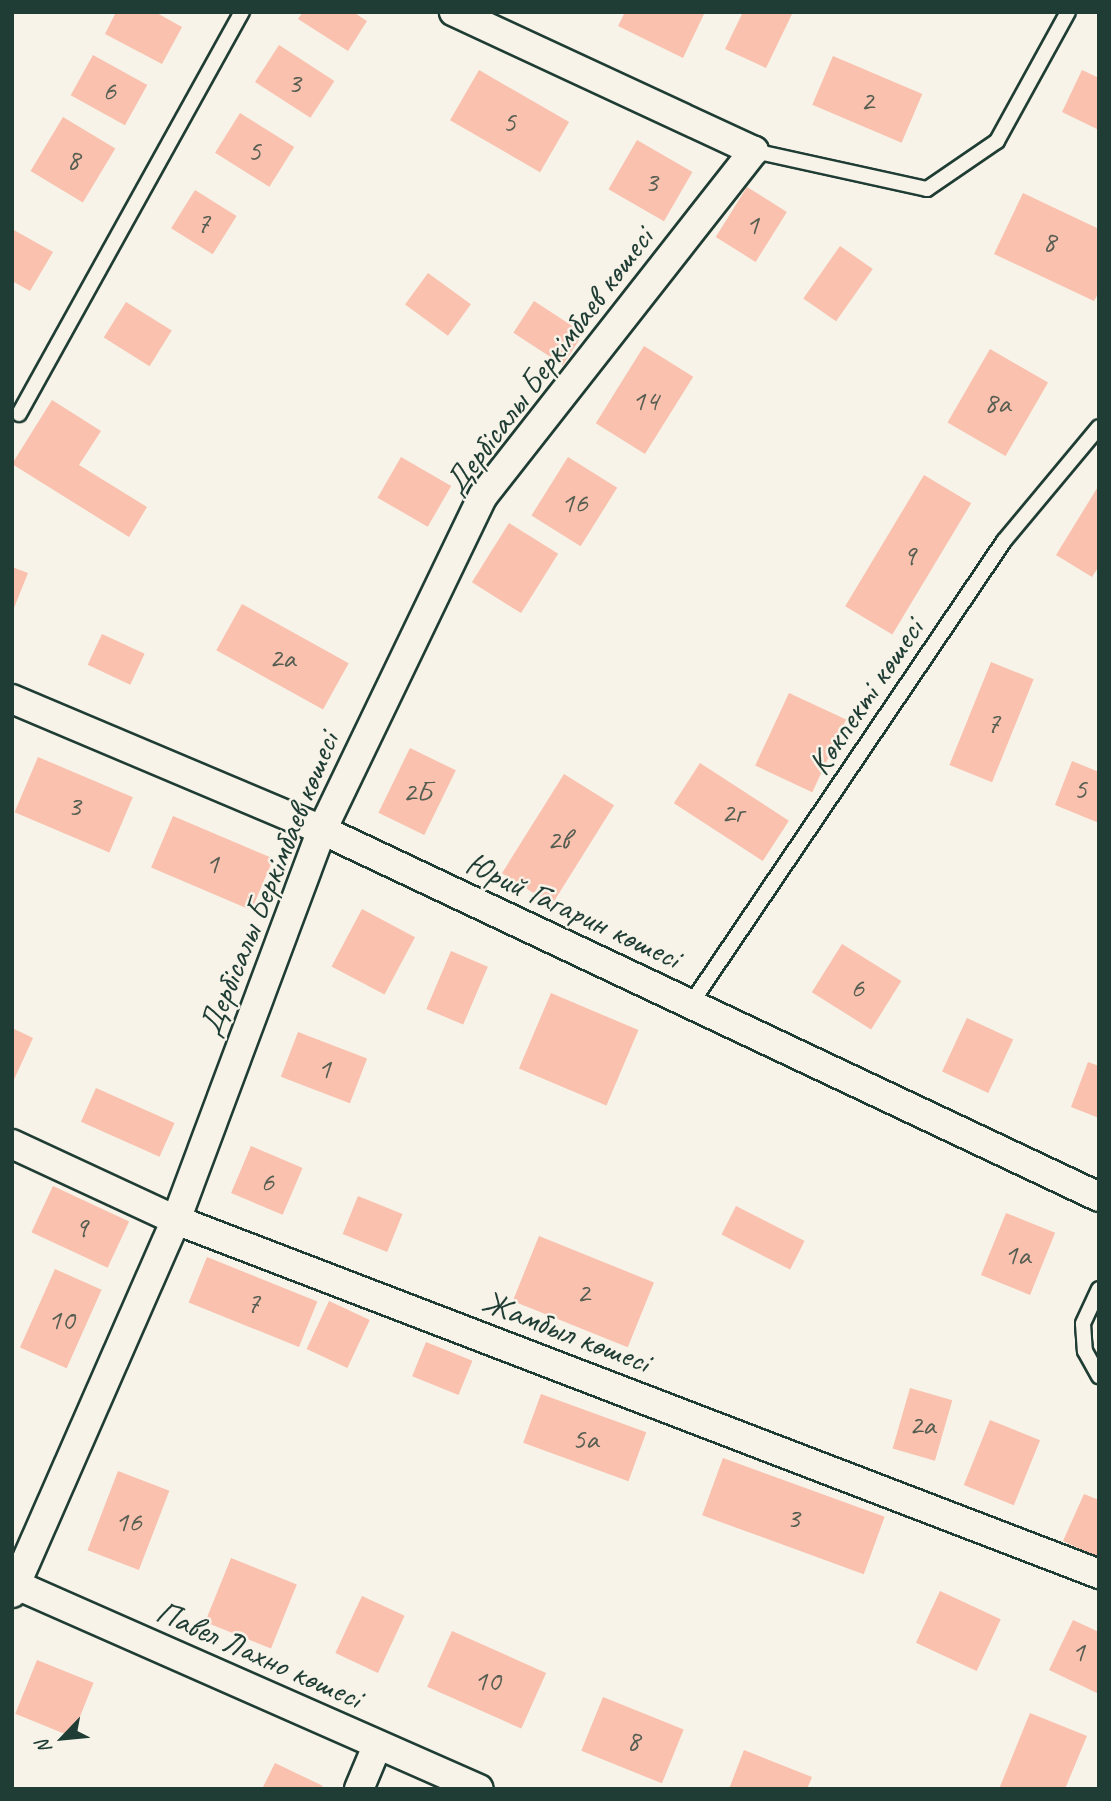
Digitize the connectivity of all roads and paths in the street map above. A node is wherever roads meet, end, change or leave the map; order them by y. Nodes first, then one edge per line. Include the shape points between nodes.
1 (242, 12) edge
2 (454, 12) edge
3 (1068, 12) edge
4 (754, 151) junction
5 (19, 414) dead end
6 (1099, 427) edge
7 (12, 699) edge
8 (322, 830) junction
9 (690, 1005) junction
10 (12, 1144) edge
11 (1099, 1197) edge
12 (176, 1220) junction
13 (1099, 1289) edge
14 (1099, 1376) edge
15 (1099, 1574) edge
16 (14, 1587) edge
17 (377, 1746) junction
18 (359, 1789) edge
19 (479, 1789) edge

1 - 5 lane
2 - 4 street
3 - 4 lane via 997,141 927,189
4 - 8 street, Дербісалы Беркімбаев көшесі via 483,496
6 - 9 lane, Көкпекті көшесі via 1004,541
7 - 8 street, Юрий Гагарин көшесі
8 - 9 street, Юрий Гагарин көшесі
8 - 12 street, Дербісалы Беркімбаев көшесі
9 - 11 street, Юрий Гагарин көшесі
10 - 12 street, Жамбыл көшесі
12 - 15 street, Жамбыл көшесі
12 - 16 street, Дербісалы Беркімбаев көшесі
13 - 14 lane via 1083,1324 1084,1351
16 - 17 street, Павел Лахно көшесі
17 - 18 street
17 - 19 street, Павел Лахно көшесі

